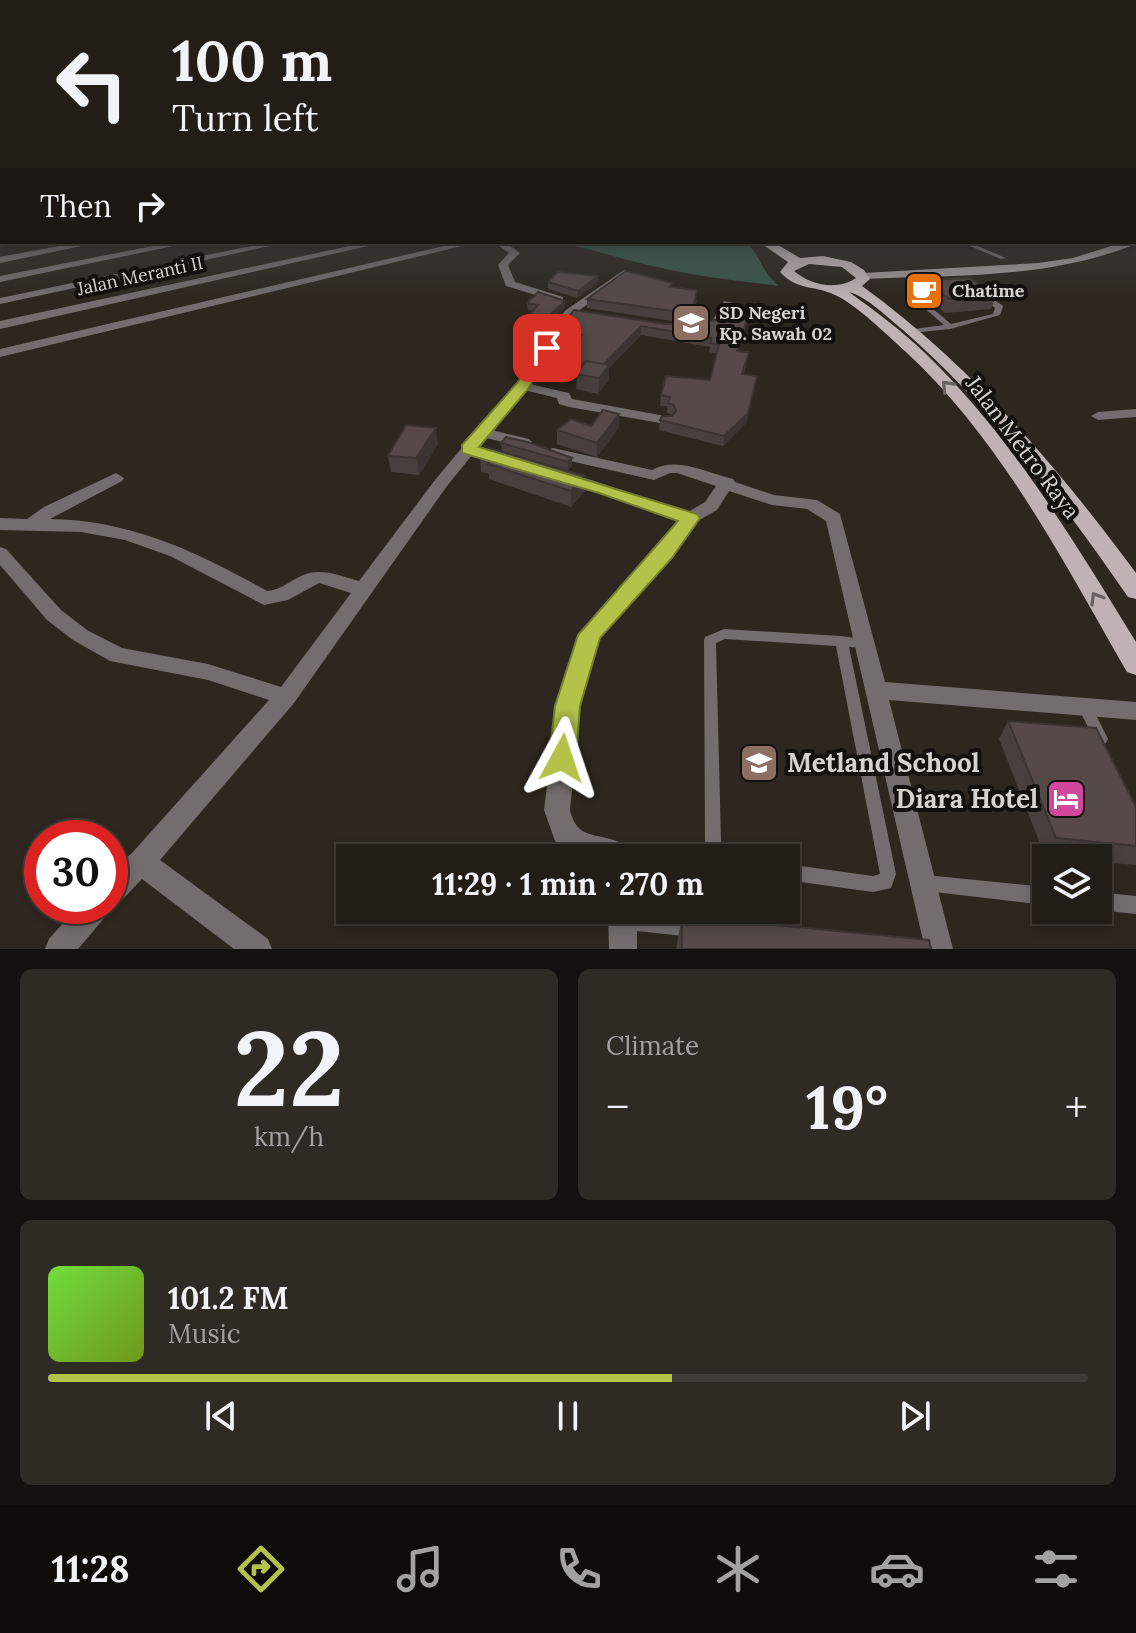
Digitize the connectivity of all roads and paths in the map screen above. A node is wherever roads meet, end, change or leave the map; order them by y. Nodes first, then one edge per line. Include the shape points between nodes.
1 (86, 244) edge
2 (166, 244) edge
3 (275, 244) edge
4 (368, 244) edge
5 (374, 244) edge
6 (465, 244) edge
7 (501, 244) edge
8 (768, 244) edge
9 (793, 244) edge
10 (968, 244) edge
11 (1092, 244) edge
12 (1129, 244) edge
13 (66, 248) junction
14 (125, 254) junction
15 (1003, 258) junction
16 (0, 260) edge
17 (395, 260) junction
18 (820, 260) junction
19 (797, 262) junction
20 (76, 264) junction
21 (137, 273) junction
22 (624, 273) edge
23 (0, 279) edge
24 (851, 279) junction
25 (943, 284) edge
26 (969, 286) edge
27 (152, 292) junction
28 (0, 301) edge
29 (728, 303) dead end
30 (578, 311) junction
31 (168, 313) junction
32 (0, 325) edge
33 (686, 327) edge
34 (950, 327) junction
35 (914, 331) junction
36 (0, 353) edge
37 (523, 386) junction
38 (1136, 413) edge
39 (1098, 416) dead end
40 (666, 420) edge
41 (484, 433) junction
42 (544, 471) edge
43 (116, 478) dead end
44 (727, 482) junction
45 (690, 518) junction
46 (0, 524) edge
47 (29, 526) junction
48 (0, 553) edge
49 (366, 590) junction
50 (1136, 591) edge
51 (841, 641) junction
52 (868, 643) junction
53 (1136, 665) edge
54 (879, 690) junction
55 (286, 697) junction
56 (1084, 705) junction
57 (1136, 711) edge
58 (1110, 756) edge
59 (577, 844) edge
60 (714, 844) edge
61 (141, 862) junction
62 (800, 874) edge
63 (128, 875) edge
64 (926, 883) junction
65 (1032, 894) edge
66 (1112, 902) edge
67 (1136, 905) edge
68 (81, 924) edge
69 (623, 924) edge
70 (702, 924) edge
71 (724, 927) edge
72 (907, 941) edge
73 (939, 946) edge
74 (59, 949) edge
75 (258, 949) edge
76 (623, 949) edge

1 - 13 street
2 - 14 street
3 - 21 street
4 - 27 street, Jalan Meranti II
5 - 17 street
6 - 17 street
7 - 30 street via 515,253 503,265 510,284
8 - 19 main road
9 - 18 main road
10 - 15 lane
11 - 15 street
12 - 24 street via 1027,266
13 - 16 street
13 - 20 street
14 - 20 street
14 - 21 street
15 - 24 street
17 - 31 street
18 - 19 main road
18 - 24 main road
19 - 24 main road via 788,268 790,276 807,285
20 - 23 street
21 - 27 street
21 - 28 street
22 - 30 street
24 - 35 main road, Jalan Metro Raya
53 -> 24 main road, Jalan Metro Raya via 1055,529 957,396
25 - 34 lane via 908,288
26 - 34 lane via 999,311
27 - 31 street
27 - 32 street, Jalan Meranti II
29 - 33 street via 717,323
30 - 37 street via 551,332 542,360
31 - 36 street
34 - 35 lane
35 - 50 main road, Jalan Metro Raya via 985,395
37 - 40 street via 564,396 569,403
37 - 41 street
38 - 39 street
41 - 44 street via 590,465 659,475 679,468
41 - 49 street via 476,451
42 - 45 street
43 - 47 street
44 - 45 street via 711,506
44 - 52 street via 772,500 811,504 834,518
45 - 59 street via 589,635 567,706 557,810 560,827
46 - 47 street
47 - 49 street via 80,526 157,544 264,598 283,597 319,577
48 - 55 street via 54,615 117,655 208,672
49 - 55 street
51 - 52 lane
51 - 60 lane via 724,634 710,640
51 - 62 lane via 888,874 885,882 873,884
52 - 54 street
54 - 56 street
54 - 64 street
55 - 61 street
56 - 57 street
56 - 58 lane
61 - 63 street
61 - 75 street
64 - 65 lane
64 - 73 street
66 - 67 lane
68 - 74 street
69 - 76 street
70 - 71 street
72 - 73 street

